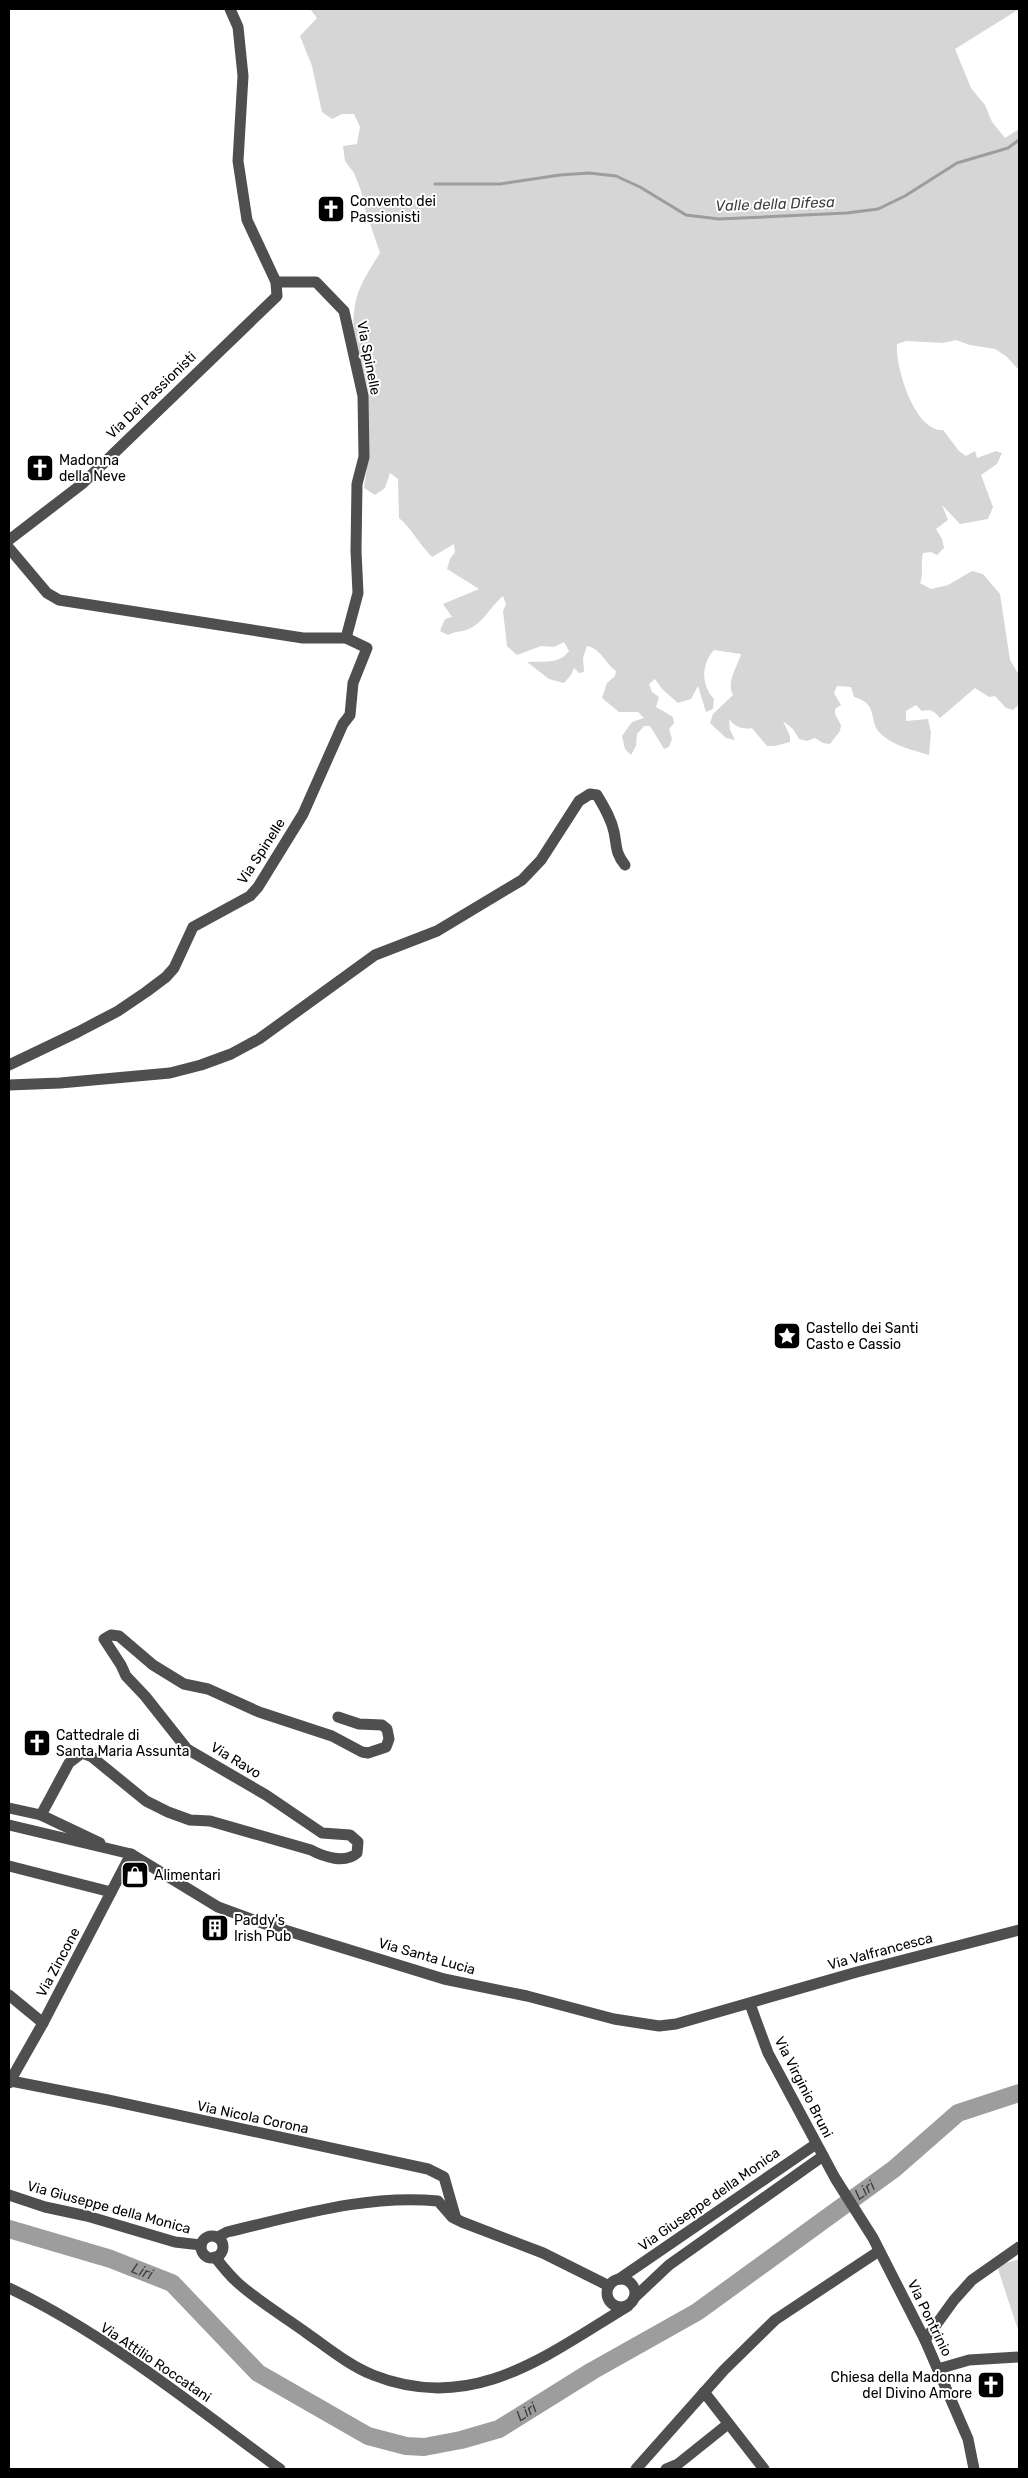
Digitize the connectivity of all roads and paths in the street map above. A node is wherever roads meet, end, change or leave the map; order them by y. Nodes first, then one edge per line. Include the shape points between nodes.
1 (230, 9) edge
2 (276, 282) junction
3 (9, 540) edge
4 (9, 548) edge
5 (346, 638) junction
6 (625, 865) dead end
7 (9, 1065) edge
8 (9, 1085) edge
9 (338, 1717) dead end
10 (9, 1808) edge
11 (41, 1815) junction
12 (9, 1825) edge
13 (110, 1849) junction
14 (131, 1854) junction
15 (9, 1866) edge
16 (111, 1892) junction
17 (1019, 1930) edge
18 (9, 1995) edge
19 (750, 2004) junction
20 (43, 2023) junction
21 (10, 2082) edge
22 (816, 2144) junction
23 (823, 2156) junction
24 (9, 2195) edge
25 (456, 2219) junction
26 (218, 2237) junction
27 (201, 2246) junction
28 (1019, 2247) edge
29 (879, 2251) junction
30 (215, 2257) junction
31 (619, 2280) junction
32 (609, 2286) junction
33 (9, 2288) edge
34 (631, 2302) junction
35 (925, 2340) junction
36 (1019, 2357) edge
37 (938, 2369) junction
38 (704, 2392) junction
39 (728, 2424) junction
40 (280, 2469) edge
41 (636, 2469) edge
42 (666, 2469) edge
43 (764, 2469) edge
44 (974, 2469) edge

1 - 2 street via 238,28 243,76 238,161 247,220
2 - 3 street, Via Dei Passionisti via 277,296 82,484
2 - 5 street, Via Spinelle via 316,282 344,311 363,396 364,457 357,484 358,593
4 - 5 street, Via Spinelle via 47,593 59,600 303,638
5 - 7 street, Via Spinelle via 368,648 353,683 350,715 303,814 258,887 244,901 193,927 174,968 146,992 118,1011
6 - 8 street via 617,856 608,814 597,796 590,794 579,801 541,860 522,880 437,931 375,955 238,1050 201,1066 170,1072 60,1084
9 - 11 street, Via Ravo via 359,1724 382,1725 387,1729 389,1739 386,1747 362,1752 332,1736 184,1684 153,1666 119,1636 111,1635 104,1640 126,1676 187,1749 322,1833 350,1835 358,1842 357,1853 342,1858 324,1857 311,1850 210,1821 190,1820 146,1801 92,1757 82,1753 69,1763
10 - 11 street
11 - 13 street
12 - 13 street, Via Santa Lucia
13 - 14 street, Via Santa Lucia
14 - 16 street, Via Zincone
14 - 19 street, Via Santa Lucia via 218,1907 444,1978 659,2026
15 - 16 street
16 - 20 street, Via Zincone
17 - 19 street, Via Valfrancesca
18 - 20 street
19 - 22 street, Via Virginio Bruni via 768,2053
20 - 21 street, Via Zincone
21 - 25 street, Via Nicola Corona via 428,2169 444,2177
22 - 23 street, Via Virginio Bruni
22 - 31 street, Via Giuseppe della Monica
23 - 29 street, Via Pontrinio
23 - 34 street via 669,2265
24 - 27 street, Via Giuseppe della Monica via 175,2242
25 - 26 street via 438,2201 386,2200 352,2203 226,2232
25 - 32 street via 543,2252
26 - 27 street via 207,2237
26 - 30 street via 223,2247 221,2254
27 - 30 street via 205,2255
28 - 35 street via 972,2280
29 - 35 street, Via Pontrinio
29 - 38 street via 775,2320
30 - 34 street via 237,2283 372,2375 430,2388 457,2387 514,2373
31 - 32 street
31 - 34 street via 632,2284
32 - 34 street via 607,2295 611,2303 619,2308
33 - 40 street, Via Attilio Roccatani via 72,2323 153,2375
35 - 37 street, Via Pontrinio
36 - 37 street via 969,2360
37 - 44 street, Via Pontrinio via 968,2439
38 - 39 street
38 - 41 street
39 - 42 street via 678,2464
39 - 43 street

